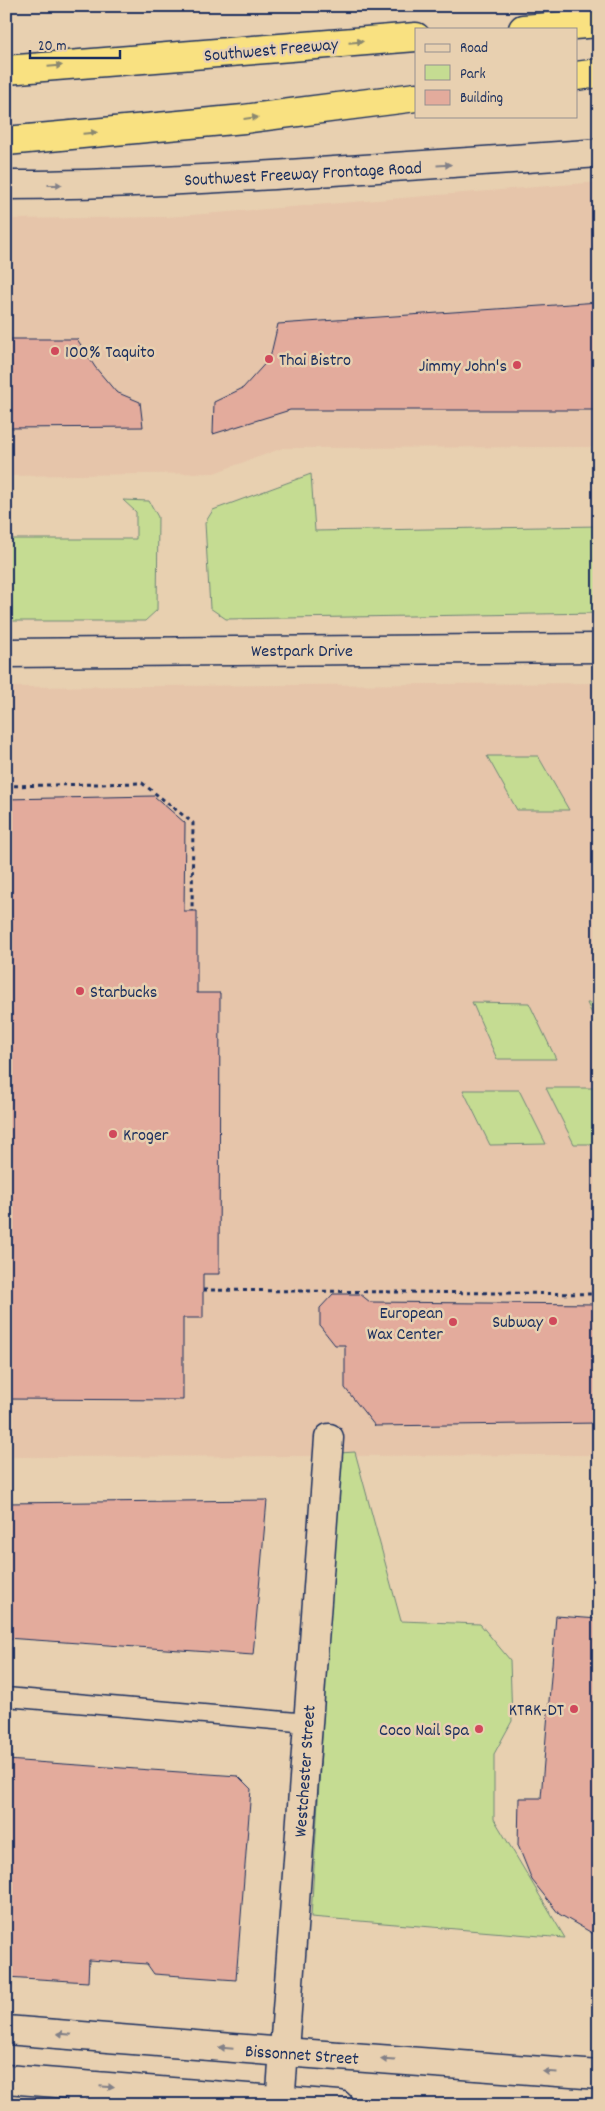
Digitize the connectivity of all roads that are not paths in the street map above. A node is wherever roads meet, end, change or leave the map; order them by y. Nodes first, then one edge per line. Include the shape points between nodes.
1 (599, 23) edge
2 (536, 28) edge
3 (415, 37) edge
4 (6, 70) edge
5 (599, 73) edge
6 (578, 76) edge
7 (415, 96) edge
8 (6, 141) edge
9 (599, 153) edge
10 (6, 185) edge
11 (599, 648) edge
12 (6, 652) edge
13 (329, 1438) dead end
14 (6, 1697) edge
15 (308, 1723) junction
16 (6, 2030) edge
17 (284, 2052) junction
18 (599, 2075) edge
19 (6, 2079) edge
20 (77, 2095) edge
21 (280, 2103) edge
22 (338, 2105) edge

1 - 2 highway
4 -> 3 highway, Southwest Freeway
5 - 6 highway
8 -> 7 highway via 244,119
10 -> 9 main road, Southwest Freeway Frontage Road via 122,183 450,165
11 - 12 main road, Westpark Drive
13 - 15 main road, Westchester Street
14 - 15 lane
15 - 17 main road, Westchester Street
17 -> 16 main road, Bissonnet Street
18 -> 17 main road, Bissonnet Street
17 - 21 main road, Westchester Street
19 - 20 main road
20 -> 21 main road
21 - 22 main road

